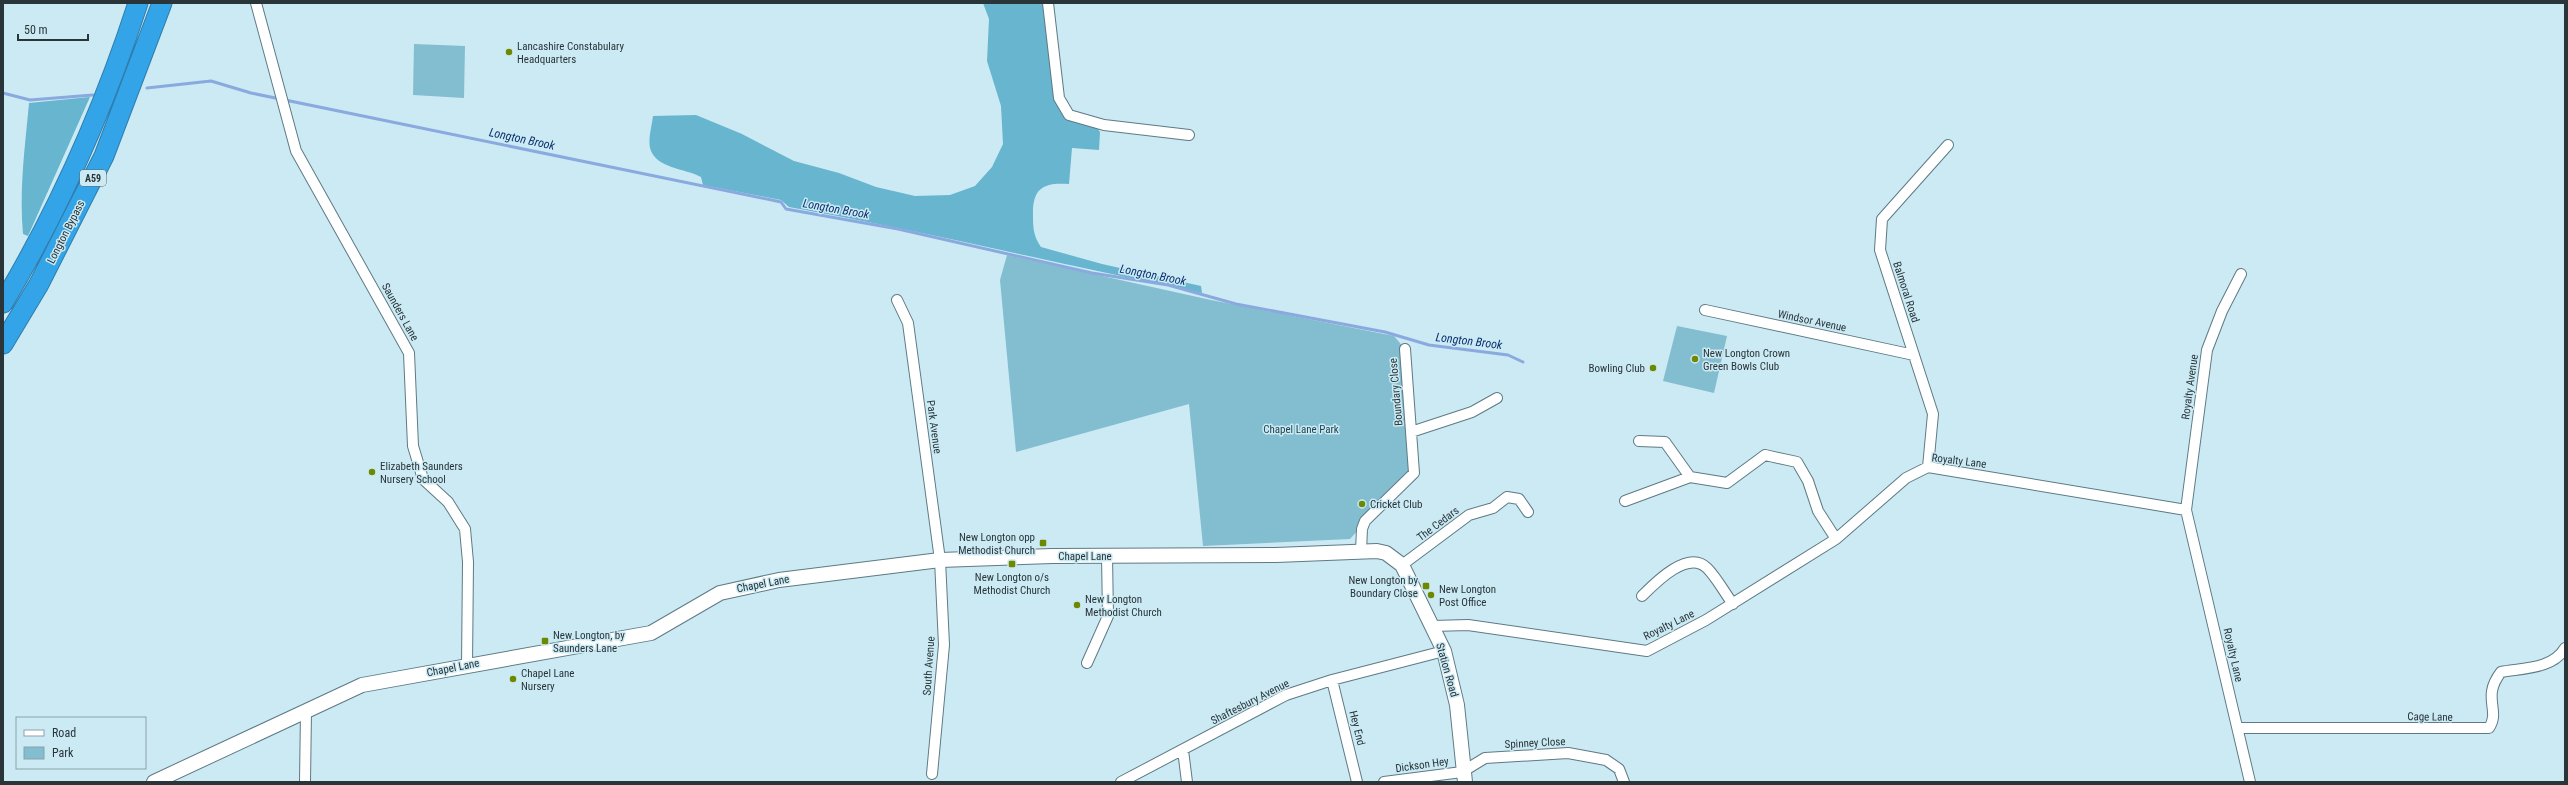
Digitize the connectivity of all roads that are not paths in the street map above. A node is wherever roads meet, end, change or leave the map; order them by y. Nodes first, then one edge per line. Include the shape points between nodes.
1 (138, 3) edge
2 (162, 3) edge
3 (256, 3) edge
4 (1048, 3) edge
5 (1189, 135) dead end
6 (1948, 145) dead end
7 (2241, 274) dead end
8 (897, 300) dead end
9 (3, 303) edge
10 (1705, 310) dead end
11 (3, 344) edge
12 (1405, 349) dead end
13 (1914, 355) junction
14 (1497, 398) dead end
15 (1411, 432) junction
16 (1639, 441) dead end
17 (1928, 467) junction
18 (1690, 477) junction
19 (1625, 501) dead end
20 (2186, 510) junction
21 (1528, 512) dead end
22 (1836, 539) junction
23 (1361, 551) junction
24 (1107, 556) junction
25 (940, 560) junction
26 (1402, 565) junction
27 (1642, 596) dead end
28 (1733, 604) junction
29 (1432, 626) junction
30 (2565, 648) edge
31 (1444, 651) junction
32 (1087, 663) dead end
33 (467, 665) junction
34 (1332, 680) junction
35 (306, 711) junction
36 (2238, 728) junction
37 (1183, 750) junction
38 (932, 774) dead end
39 (1463, 777) edge
40 (154, 782) edge
41 (305, 782) edge
42 (1121, 782) edge
43 (1188, 782) edge
44 (1357, 782) edge
45 (1384, 782) edge
46 (1624, 782) edge
47 (2250, 782) edge

1 - 9 highway, Longton Bypass / A59 via 119,62 81,156
2 - 11 highway, Longton Bypass / A59 via 104,156 42,278
3 - 33 street, Saunders Lane via 296,152 409,353 413,446 423,479 448,502 464,530 468,562
4 - 5 street via 1059,98 1069,115 1104,125
6 - 13 street, Balmoral Road via 1882,219 1880,250
7 - 20 street, Royalty Avenue via 2222,311 2207,350
8 - 25 street, Park Avenue via 908,323
10 - 13 street, Windsor Avenue
12 - 15 street, Boundary Close
13 - 17 street, Balmoral Road via 1933,414
14 - 15 street, Boundary Close via 1472,412
15 - 23 street, Boundary Close via 1414,473 1365,521
16 - 18 street via 1665,442
17 - 20 street, Royalty Lane
17 - 22 street, Royalty Lane via 1906,478
18 - 19 street
18 - 22 street via 1727,483 1765,455 1797,462 1808,481 1818,511
20 - 36 street, Royalty Lane
21 - 26 street, The Cedars via 1519,499 1506,497 1493,508 1469,515
22 - 28 street, Royalty Lane
23 - 24 street, Chapel Lane via 1276,555
23 - 26 street, Chapel Lane via 1386,553
24 - 25 street, Chapel Lane
24 - 32 street via 1108,616
25 - 33 street, Chapel Lane via 779,580 720,593 651,633
25 - 38 street, South Avenue via 944,645
26 - 29 street, Station Road
27 - 28 street via 1663,576 1687,563 1699,563 1707,568
28 - 29 street, Royalty Lane via 1647,651 1468,625
29 - 31 street, Station Road
30 - 36 street, Cage Lane via 2561,655 2548,663 2501,672 2490,694 2494,721 2489,728
31 - 34 street, Shaftesbury Avenue
31 - 39 street, Station Road via 1457,705
33 - 35 street, Chapel Lane via 362,685
34 - 37 street, Shaftesbury Avenue via 1286,695
34 - 44 street, Hey End
35 - 40 street, Chapel Lane
35 - 41 street
36 - 47 street, Royalty Lane
37 - 42 street, Shaftesbury Avenue
37 - 43 street
39 - 45 street, Dickson Hey
39 - 46 street, Spinney Close via 1485,758 1568,753 1606,760 1619,769

